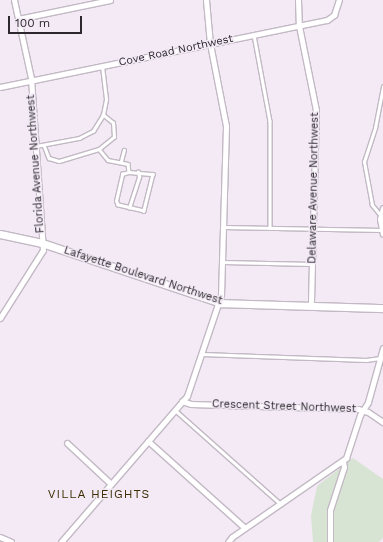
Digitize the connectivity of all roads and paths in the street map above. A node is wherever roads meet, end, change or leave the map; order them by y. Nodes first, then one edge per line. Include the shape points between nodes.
1 (14, 0) edge
2 (110, 0) edge
3 (206, 0) edge
4 (298, 0) edge
5 (339, 0) edge
6 (18, 19) junction
7 (299, 26) junction
8 (254, 35) junction
9 (210, 44) junction
10 (102, 67) junction
11 (31, 82) junction
12 (0, 87) edge
13 (383, 87) edge
14 (103, 115) junction
15 (44, 145) junction
16 (35, 146) junction
17 (99, 149) junction
18 (124, 150) dead end
19 (120, 161) junction
20 (129, 172) junction
21 (138, 172) junction
22 (128, 208) junction
23 (383, 208) edge
24 (381, 215) junction
25 (223, 227) junction
26 (270, 228) junction
27 (313, 229) junction
28 (383, 232) edge
29 (0, 234) edge
30 (42, 243) junction
31 (222, 262) junction
32 (313, 264) junction
33 (219, 302) junction
34 (311, 306) junction
35 (383, 308) edge
36 (0, 318) edge
37 (383, 348) edge
38 (201, 354) junction
39 (380, 358) junction
40 (182, 401) junction
41 (175, 410) junction
42 (363, 410) junction
43 (383, 422) edge
44 (148, 441) junction
45 (67, 443) dead end
46 (343, 462) junction
47 (111, 484) junction
48 (281, 504) junction
49 (246, 528) junction
50 (0, 537) edge
51 (10, 542) edge
52 (61, 542) edge
53 (228, 542) edge
54 (330, 542) edge

1 - 6 street, Florida Avenue Northwest
2 - 6 street
3 - 9 street
4 - 7 street, Delaware Avenue Northwest
5 - 7 street, Cove Road Northwest via 337,10 331,18
6 - 11 street, Florida Avenue Northwest
7 - 8 street, Cove Road Northwest
7 - 27 street, Delaware Avenue Northwest via 316,110
8 - 9 street, Cove Road Northwest
8 - 26 lane via 270,121
9 - 10 street, Cove Road Northwest
9 - 25 street via 226,126
10 - 11 street, Cove Road Northwest
10 - 14 lane via 106,94
11 - 12 street, Cove Road Northwest
11 - 16 street, Florida Avenue Northwest
13 - 24 lane via 375,128 364,162 372,205
14 - 15 lane via 93,131 85,136
14 - 17 lane via 113,123 114,137
15 - 16 lane
15 - 17 lane via 50,158 59,161
16 - 30 street, Florida Avenue Northwest
17 - 19 lane via 108,160
18 - 19 lane
19 - 20 lane via 128,164
20 - 21 lane
20 - 22 lane via 122,174 116,201 118,205
21 - 22 lane via 139,178
21 - 22 lane via 149,172 154,177 144,211
23 - 24 street
24 - 28 street
25 - 26 lane
25 - 31 street
26 - 27 lane
27 - 28 lane
27 - 32 street, Delaware Avenue Northwest
29 - 30 main road, Lafayette Boulevard Northwest
30 - 33 main road, Lafayette Boulevard Northwest
30 - 36 street, Florida Avenue Northwest via 43,252
31 - 32 lane
31 - 33 street
32 - 34 street, Delaware Avenue Northwest
33 - 34 main road, Lafayette Boulevard Northwest
33 - 38 street
34 - 35 main road, Lafayette Boulevard Northwest
37 - 39 street
38 - 39 lane via 366,360
38 - 40 street via 189,391
39 - 42 street
40 - 41 street
40 - 42 street, Crescent Street Northwest via 190,404
41 - 44 street
41 - 48 lane
42 - 43 street, Crescent Street Northwest
42 - 46 street
44 - 47 street
44 - 49 street
45 - 47 street
46 - 48 street
46 - 54 street via 344,467 330,510
47 - 52 street
48 - 49 street
49 - 53 street
50 - 51 street

